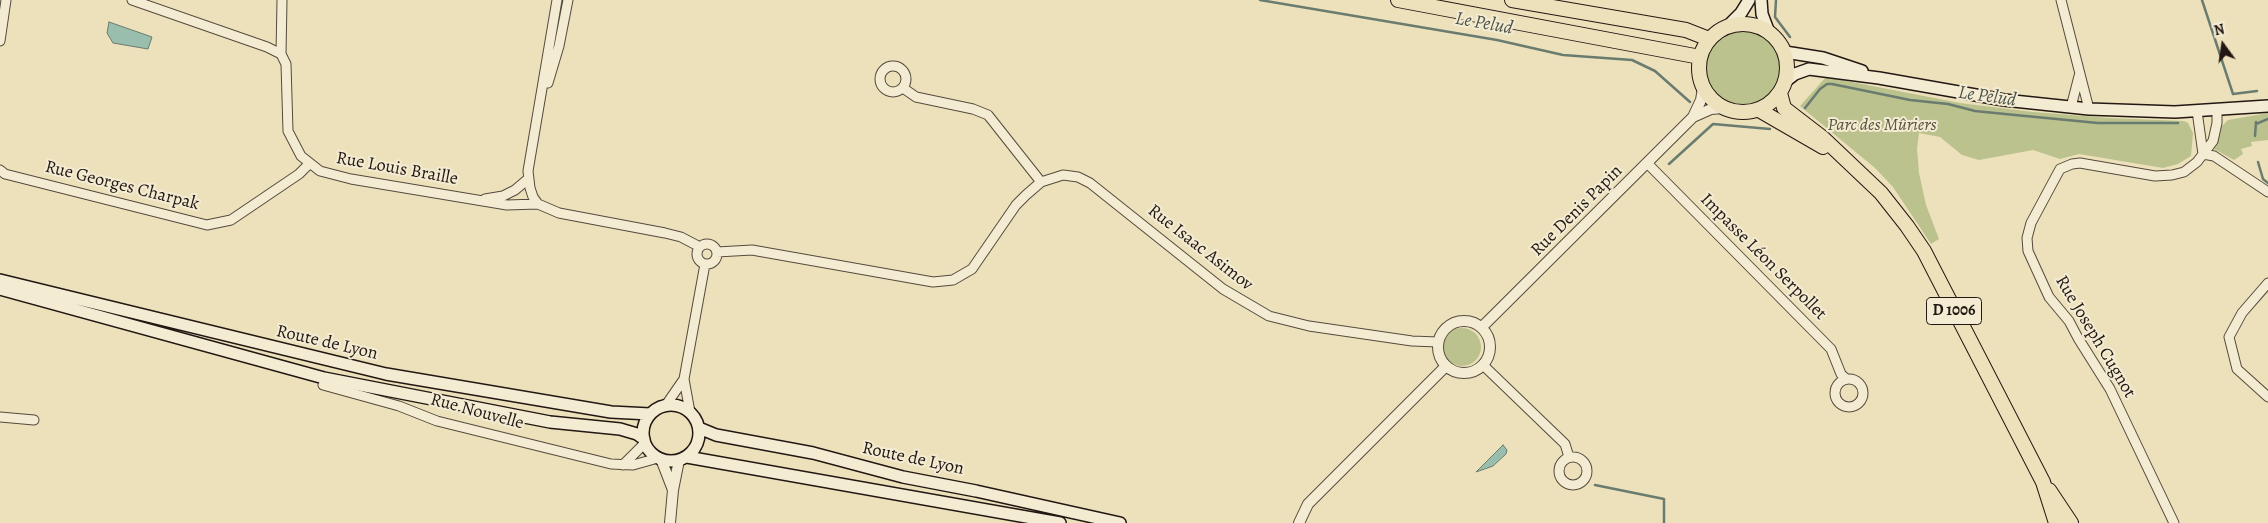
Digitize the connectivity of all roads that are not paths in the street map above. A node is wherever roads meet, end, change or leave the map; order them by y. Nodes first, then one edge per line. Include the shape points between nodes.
1 (6, 0) edge
2 (132, 0) edge
3 (282, 0) edge
4 (557, 0) edge
5 (568, 0) edge
6 (1398, 0) edge
7 (1512, 0) edge
8 (1749, 0) edge
9 (1761, 0) edge
10 (2061, 0) edge
11 (1728, 26) junction
12 (1768, 30) junction
13 (1709, 39) junction
14 (0, 41) edge
15 (1785, 52) junction
16 (281, 54) junction
17 (1700, 57) junction
18 (2079, 76) junction
19 (1880, 78) junction
20 (1783, 87) junction
21 (903, 88) dead end
22 (1703, 88) junction
23 (2268, 106) edge
24 (2071, 107) junction
25 (1724, 108) junction
26 (2089, 109) junction
27 (1759, 110) junction
28 (2197, 111) junction
29 (2217, 111) junction
30 (1693, 116) junction
31 (2203, 154) junction
32 (1841, 157) junction
33 (530, 161) junction
34 (309, 164) junction
35 (1648, 164) junction
36 (0, 170) edge
37 (528, 179) junction
38 (1041, 182) junction
39 (2268, 192) edge
40 (477, 200) junction
41 (538, 204) junction
42 (700, 247) junction
43 (718, 252) junction
44 (705, 264) junction
45 (0, 280) edge
46 (2268, 283) edge
47 (0, 289) edge
48 (1482, 327) junction
49 (1438, 342) junction
50 (1483, 365) junction
51 (1446, 366) junction
52 (1845, 378) dead end
53 (684, 379) junction
54 (323, 385) dead end
55 (2268, 397) edge
56 (666, 405) junction
57 (690, 412) junction
58 (650, 414) junction
59 (0, 417) edge
60 (34, 420) dead end
61 (699, 428) junction
62 (644, 441) junction
63 (1569, 457) dead end
64 (659, 459) junction
65 (683, 459) junction
66 (623, 465) junction
67 (2043, 482) junction
68 (673, 490) junction
69 (2174, 522) edge
70 (670, 523) edge
71 (1060, 523) edge
72 (1120, 523) edge
73 (1299, 523) edge
74 (2056, 523) edge
75 (2071, 523) edge

1 - 14 street
2 - 16 street
3 - 16 street, Rue Louis Braille
4 - 33 street
5 - 33 street
6 - 17 main road
7 - 13 main road via 1686,30
8 - 11 main road
9 - 12 main road
10 - 18 street
11 - 12 main road via 1742,23
11 - 13 main road
12 - 15 main road
13 - 17 main road
15 - 19 main road via 1840,63
15 - 20 main road via 1788,71
16 - 34 street, Rue Louis Braille via 286,64 288,131
17 - 22 main road
18 - 24 street
18 - 26 street
19 - 20 main road via 1809,69 1795,74
19 - 24 main road via 2004,100
20 - 27 main road via 1774,100
20 - 32 main road, D 1006 via 1784,108 1823,138
21 - 38 street via 916,97 988,115
22 - 25 main road via 1715,103
22 - 30 street, Rue Denis Papin
23 - 29 main road
24 - 26 main road
25 - 27 main road via 1735,112
25 - 30 street, Rue Denis Papin
26 - 28 main road
27 - 32 main road, D 1006
28 - 29 main road
28 - 31 street
29 - 31 street, Rue Joseph Cugnot via 2216,133
30 - 35 street, Rue Denis Papin
31 - 39 street via 2214,156
31 - 69 street, Rue Joseph Cugnot via 2184,172 2164,176 2080,163 2066,166 2055,176 2031,223 2027,238 2028,251 2049,297 2069,321 2110,389
32 - 67 main road, D 1006 via 1881,193 1924,251
33 - 37 street
34 - 36 street, Rue Georges Charpak via 231,220 207,225 5,174
34 - 40 street, Rue Louis Braille via 335,176
35 - 48 street, Rue Denis Papin
35 - 52 street, Impasse Léon Serpollet via 1832,349
37 - 40 street, Rue Louis Braille via 503,196
37 - 41 street
38 - 43 street, Rue Isaac Asimov via 1016,205 972,269 953,280 933,282 752,250
38 - 49 street, Rue Isaac Asimov via 1063,175 1090,183 1223,289 1269,316 1309,326
40 - 41 street, Rue Louis Braille via 508,205
41 - 42 street via 559,213 681,237
42 - 43 street via 712,244
42 - 44 street via 698,258
43 - 44 street via 714,261
44 - 53 street
45 - 58 main road, Route de Lyon via 386,374 611,412
46 - 55 street via 2242,313 2229,337 2237,369
47 - 62 main road, Route de Lyon via 324,378 550,422 620,429 637,434
48 - 49 street via 1471,322 1454,322 1441,334
48 - 50 street via 1490,349
49 - 51 street via 1440,359
50 - 51 street via 1464,373 1454,372
50 - 63 street via 1565,444
51 - 73 street via 1308,504
53 - 56 street
53 - 57 street
54 - 66 street, Rue Nouvelle via 399,406 437,421
56 - 57 main road via 683,407
56 - 58 main road
57 - 61 main road
58 - 62 main road via 643,430
59 - 60 street
61 - 65 main road via 698,444
61 - 72 main road, Route de Lyon via 716,435 813,453 903,477
62 - 64 main road
62 - 66 street
64 - 65 main road
64 - 66 street, Rue Nouvelle
64 - 68 street
65 - 68 street
65 - 71 main road, Route de Lyon
67 - 74 main road, D 1006
67 - 75 main road, D 1006
68 - 70 street

